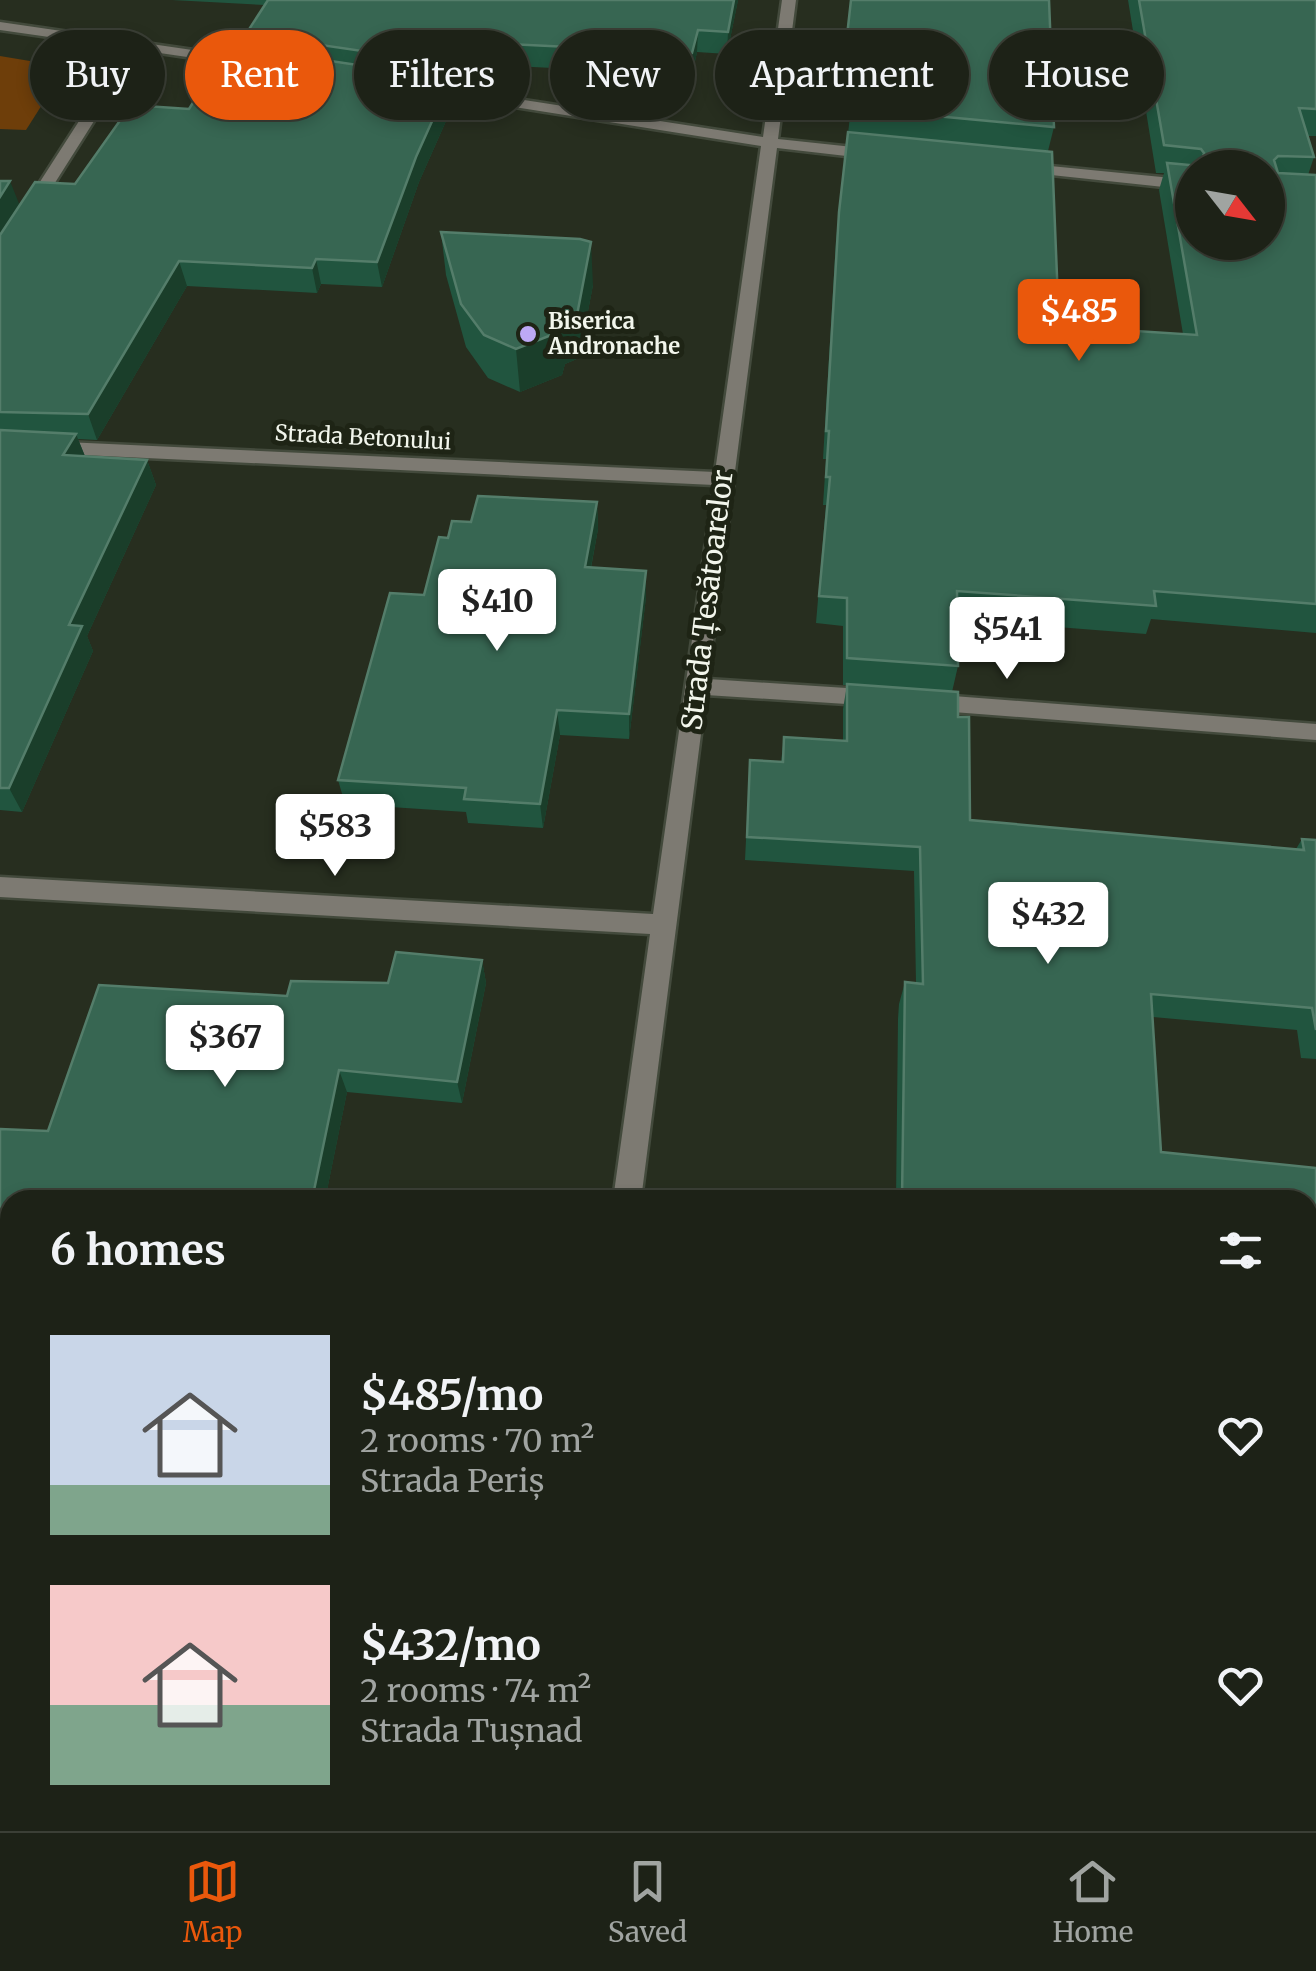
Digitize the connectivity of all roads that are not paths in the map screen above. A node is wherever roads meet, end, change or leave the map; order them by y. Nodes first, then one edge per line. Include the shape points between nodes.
1 (789, 0) edge
2 (0, 26) edge
3 (30, 30) edge
4 (530, 105) edge
5 (87, 120) edge
6 (769, 143) junction
7 (899, 156) edge
8 (997, 166) edge
9 (1175, 183) edge
10 (0, 257) edge
11 (0, 445) edge
12 (723, 479) junction
13 (695, 686) junction
14 (1316, 732) edge
15 (0, 887) edge
16 (667, 925) junction
17 (628, 1190) edge

1 - 6 street, Strada Țesătoarelor
2 - 3 street
4 - 6 street
5 - 10 street
6 - 7 street
6 - 12 street, Strada Țesătoarelor
8 - 9 street
11 - 12 street, Strada Betonului
12 - 13 street, Strada Țesătoarelor
13 - 14 street
13 - 16 street, Strada Țesătoarelor
15 - 16 street
16 - 17 street, Strada Țesătoarelor

